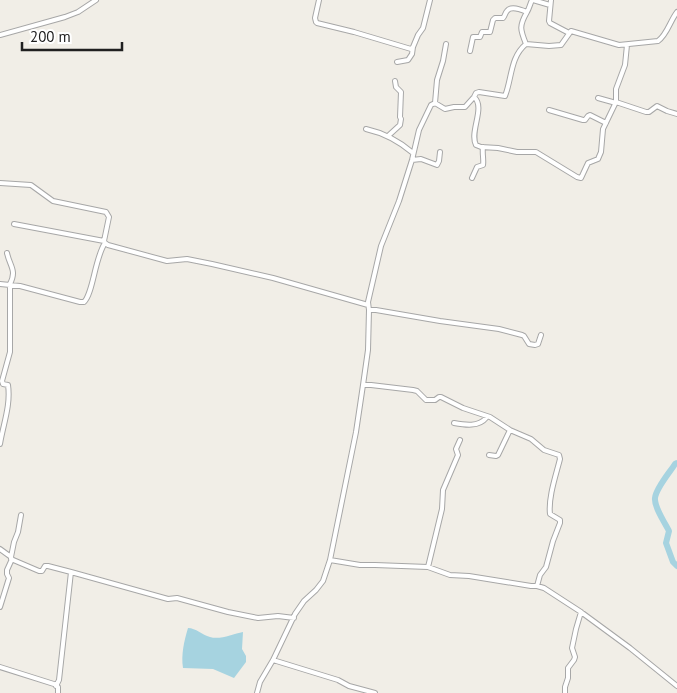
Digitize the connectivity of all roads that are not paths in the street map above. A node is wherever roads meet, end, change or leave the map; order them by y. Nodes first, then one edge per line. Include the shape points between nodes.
1 (96, 0) edge
2 (319, 0) edge
3 (430, 0) edge
4 (533, 0) edge
5 (550, 2) edge
6 (527, 12) junction
7 (677, 12) edge
8 (569, 33) junction
9 (0, 35) edge
10 (446, 44) dead end
11 (526, 44) junction
12 (626, 45) junction
13 (413, 47) junction
14 (470, 51) dead end
15 (397, 62) dead end
16 (395, 81) dead end
17 (474, 97) junction
18 (598, 98) dead end
19 (616, 102) junction
20 (435, 103) junction
21 (549, 110) dead end
22 (677, 114) edge
23 (606, 123) junction
24 (366, 129) dead end
25 (388, 136) junction
26 (483, 147) junction
27 (440, 152) dead end
28 (413, 153) junction
29 (412, 160) junction
30 (472, 178) dead end
31 (0, 183) edge
32 (14, 224) dead end
33 (105, 242) junction
34 (8, 254) dead end
35 (0, 284) edge
36 (10, 284) junction
37 (368, 304) junction
38 (369, 310) junction
39 (541, 335) dead end
40 (363, 385) junction
41 (0, 410) edge
42 (7, 411) junction
43 (486, 416) junction
44 (454, 423) dead end
45 (510, 430) junction
46 (460, 440) dead end
47 (0, 444) edge
48 (489, 455) dead end
49 (21, 515) dead end
50 (0, 549) edge
51 (11, 558) junction
52 (330, 560) junction
53 (428, 567) junction
54 (71, 572) junction
55 (537, 586) junction
56 (0, 607) edge
57 (581, 612) junction
58 (294, 618) junction
59 (273, 660) junction
60 (0, 667) edge
61 (56, 686) junction
62 (677, 686) edge
63 (58, 693) edge
64 (257, 693) edge
65 (375, 693) edge
66 (565, 693) edge

1 - 9 street via 66,17
2 - 13 street via 317,23 410,49
3 - 13 street via 424,28
4 - 5 street
4 - 6 street
5 - 8 street via 550,23
6 - 11 street via 521,23
6 - 14 street via 508,9 503,18 493,20 490,32 473,37
7 - 12 street via 660,40
8 - 11 street via 561,44
8 - 12 street
10 - 20 street
11 - 17 street via 514,61 505,96 476,92
12 - 19 street
13 - 15 street via 408,60
16 - 25 street via 401,92 402,119
17 - 20 street via 465,107 445,109
17 - 26 street via 479,106 474,142
18 - 19 street
19 - 22 street via 646,112 658,106
19 - 23 street
20 - 28 street via 420,124
21 - 23 street via 583,120 590,115
23 - 26 street via 599,158 588,163 580,178 536,152
24 - 25 street
25 - 28 street
26 - 30 street via 483,165 478,167
27 - 29 street via 437,165 421,159
28 - 29 street
29 - 37 street via 381,246
31 - 33 street via 31,185 53,201 106,212 109,217
32 - 33 street
33 - 36 street via 84,302
33 - 37 street via 167,260 212,264 273,278
34 - 36 street via 13,271
35 - 36 street
36 - 42 street via 10,352 2,381 9,386
37 - 38 street
38 - 39 street via 499,329 522,335 533,345 538,344
38 - 40 street
40 - 43 street via 415,390 426,400 441,397
40 - 52 street
41 - 42 street
42 - 47 street
43 - 44 street via 480,424
43 - 45 street
45 - 48 street via 498,455
45 - 55 street via 560,457 550,514 560,523
46 - 53 street via 456,450 458,455 443,490 442,510
49 - 51 street
50 - 51 street
51 - 54 street via 39,572 48,566
51 - 56 street
52 - 53 street via 360,565
52 - 58 street via 323,581 299,607
53 - 55 street via 450,575
54 - 58 street via 168,599 178,598 258,618
54 - 61 street
55 - 57 street
57 - 62 street
57 - 66 street via 572,648 575,656 568,668
58 - 59 street
59 - 64 street
59 - 65 street
60 - 61 street via 52,682
61 - 63 street

